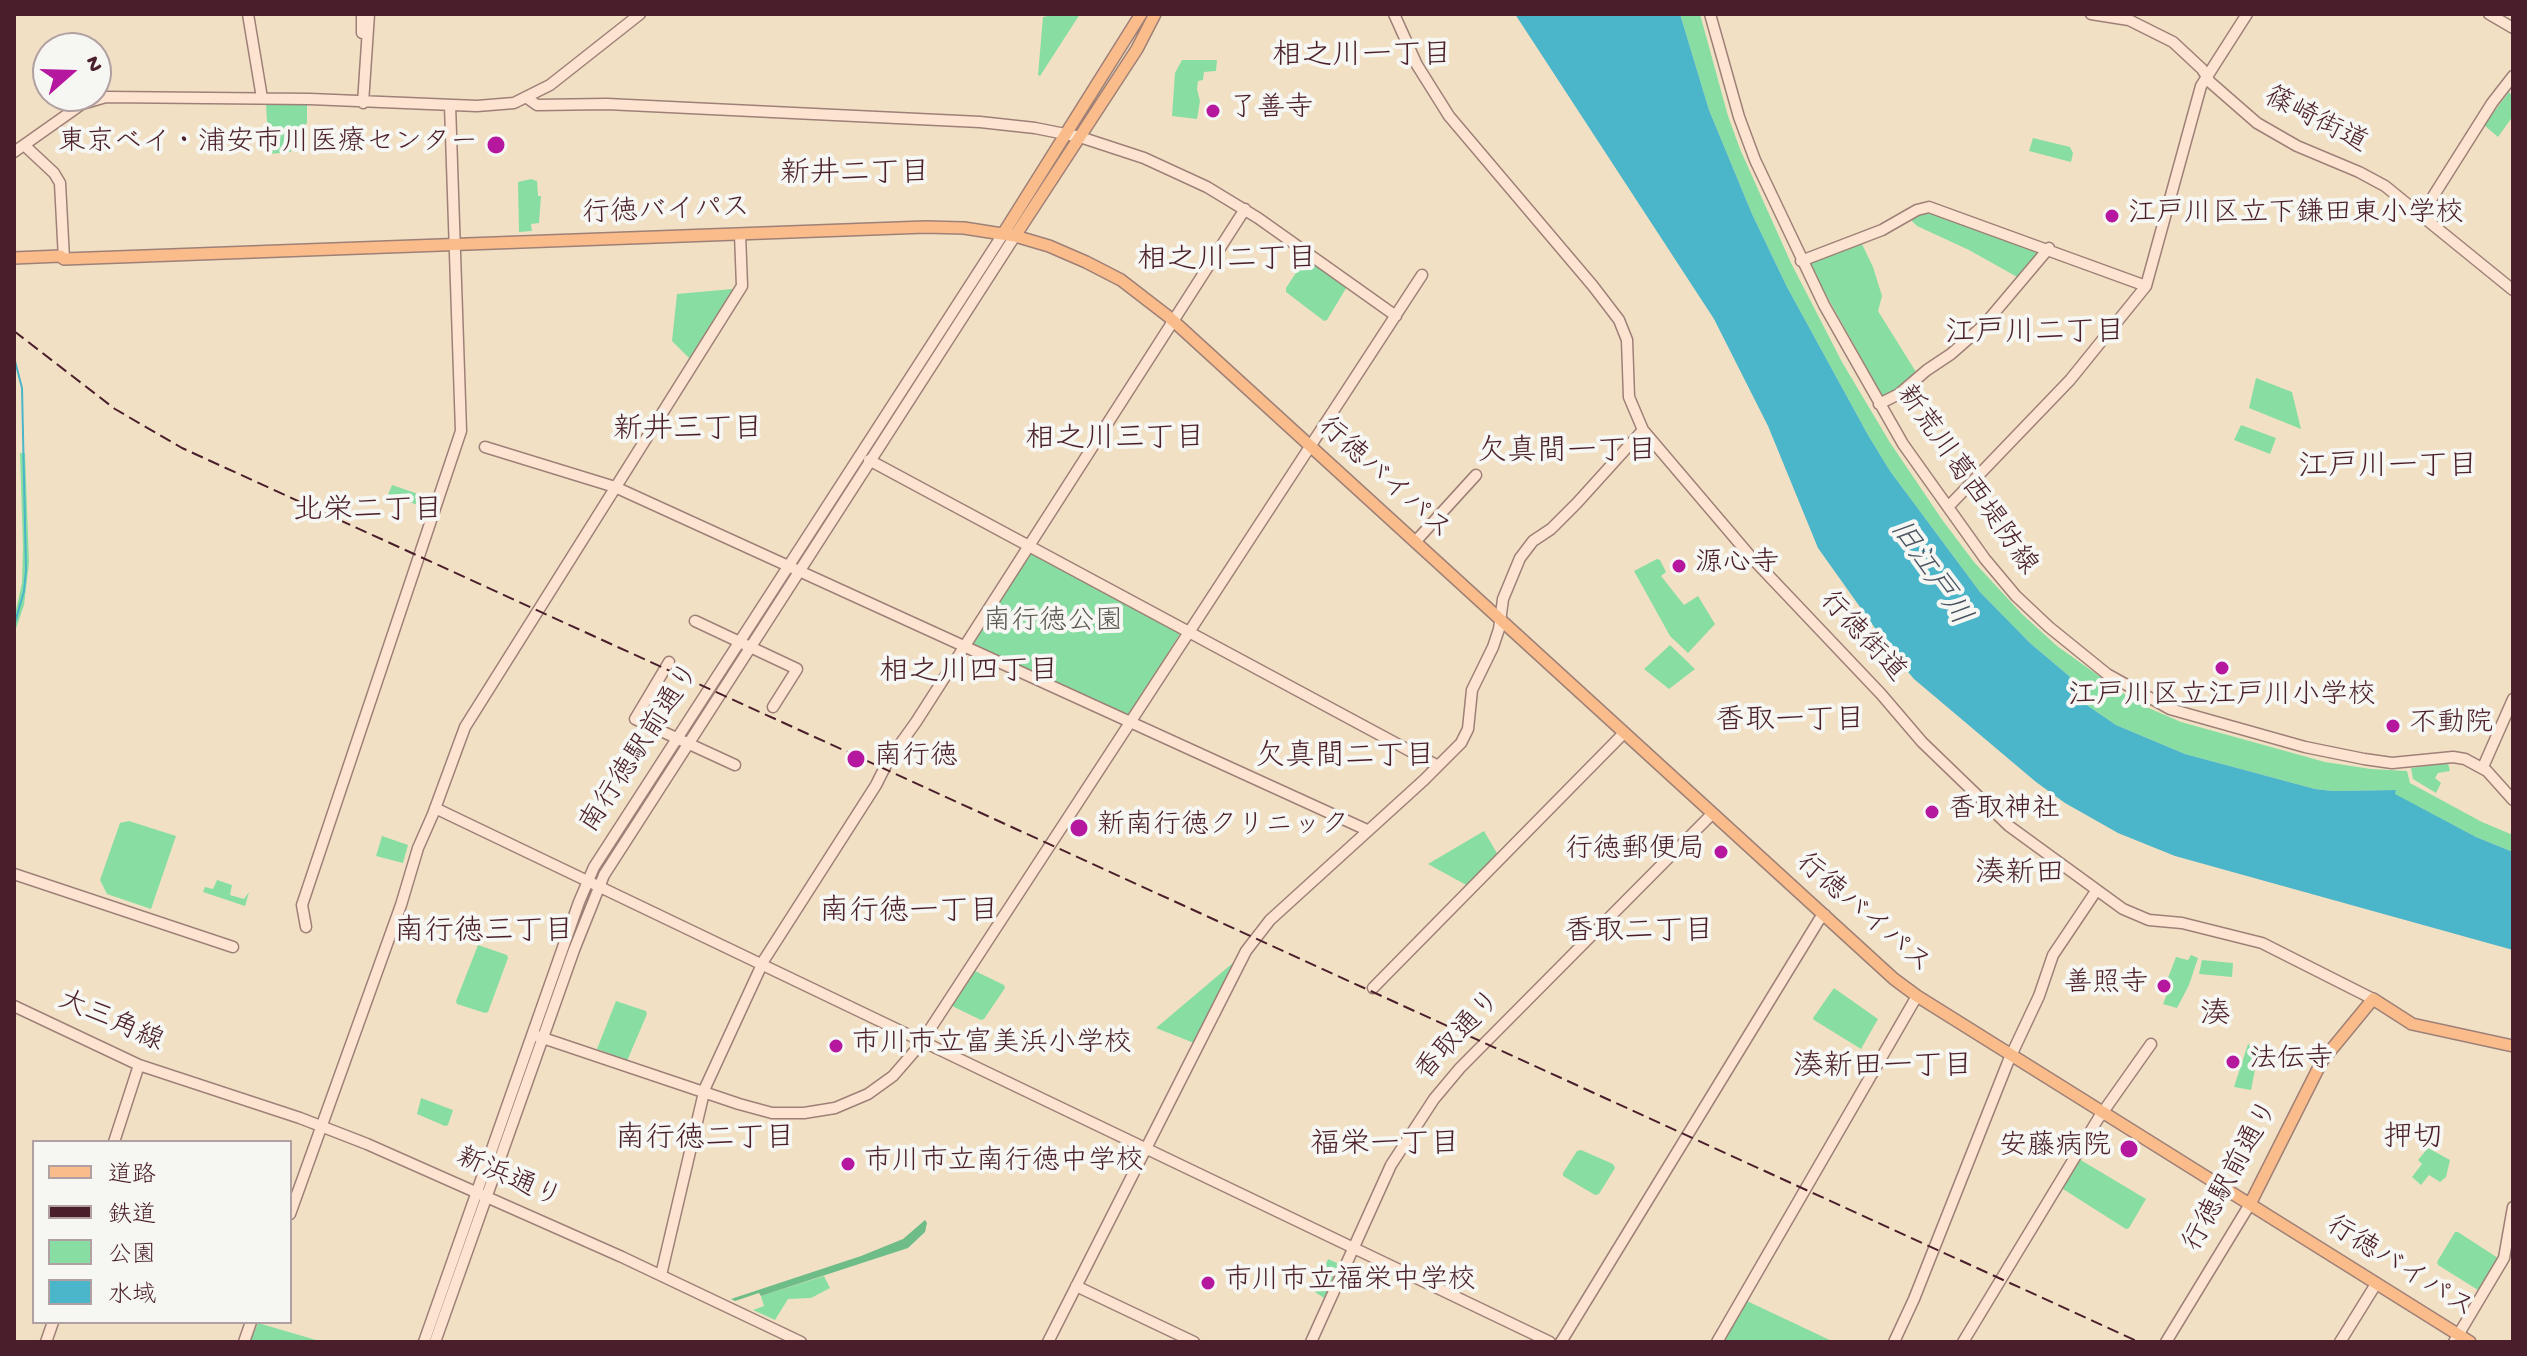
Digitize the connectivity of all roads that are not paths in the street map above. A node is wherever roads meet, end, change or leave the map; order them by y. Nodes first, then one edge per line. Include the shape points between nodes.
1 (248, 14) edge
2 (362, 14) edge
3 (369, 14) edge
4 (640, 14) edge
5 (1141, 14) edge
6 (1155, 14) edge
7 (1394, 14) edge
8 (1710, 14) edge
9 (2091, 14) edge
10 (2247, 14) edge
11 (2489, 14) edge
12 (2513, 28) edge
13 (365, 62) junction
14 (2206, 75) junction
15 (2513, 76) edge
16 (262, 98) junction
17 (527, 98) junction
18 (363, 103) junction
19 (450, 105) junction
20 (1067, 134) junction
21 (1080, 137) junction
22 (19, 148) edge
23 (1245, 209) junction
24 (2422, 214) junction
25 (740, 234) junction
26 (1009, 235) junction
27 (456, 244) junction
28 (2049, 248) junction
29 (14, 258) edge
30 (64, 259) junction
31 (1801, 261) junction
32 (14, 264) edge
33 (1422, 275) dead end
34 (2146, 286) junction
35 (2513, 290) edge
36 (1396, 316) junction
37 (1173, 321) junction
38 (1879, 404) junction
39 (1643, 430) junction
40 (485, 447) dead end
41 (1311, 447) junction
42 (869, 460) junction
43 (1476, 475) dead end
44 (615, 487) junction
45 (1948, 507) junction
46 (1415, 542) junction
47 (1029, 546) junction
48 (794, 569) junction
49 (1500, 620) junction
50 (695, 621) dead end
51 (1189, 632) junction
52 (745, 644) junction
53 (964, 646) junction
54 (669, 662) dead end
55 (2513, 699) edge
56 (773, 707) dead end
57 (1131, 723) junction
58 (1624, 733) junction
59 (683, 741) junction
60 (735, 765) dead end
61 (1438, 766) junction
62 (2483, 767) junction
63 (2513, 800) edge
64 (435, 808) junction
65 (1712, 814) junction
66 (1367, 830) junction
67 (14, 874) edge
68 (587, 881) junction
69 (599, 886) junction
70 (2096, 891) junction
71 (1825, 915) junction
72 (306, 927) dead end
73 (233, 947) dead end
74 (761, 964) junction
75 (1373, 988) dead end
76 (1917, 996) junction
77 (2373, 999) junction
78 (14, 1006) edge
79 (538, 1036) junction
80 (923, 1041) junction
81 (2151, 1044) dead end
82 (2513, 1046) edge
83 (2012, 1055) junction
84 (139, 1065) junction
85 (188, 1082) joint
86 (704, 1092) junction
87 (2103, 1112) junction
88 (322, 1126) junction
89 (115, 1140) edge
90 (1146, 1148) junction
91 (482, 1195) junction
92 (2250, 1204) junction
93 (2513, 1207) edge
94 (292, 1208) edge
95 (1353, 1248) junction
96 (661, 1275) junction
97 (2376, 1284) junction
98 (1076, 1286) junction
99 (2176, 1325) junction
100 (2456, 1338) edge
101 (424, 1342) edge
102 (435, 1342) edge
103 (801, 1342) edge
104 (1048, 1342) edge
105 (1194, 1342) edge
106 (1311, 1342) edge
107 (1550, 1342) edge
108 (1561, 1342) edge
109 (1717, 1342) edge
110 (1894, 1342) edge
111 (1963, 1342) edge
112 (2158, 1342) edge
113 (2166, 1342) edge
114 (2340, 1342) edge
115 (2470, 1342) edge

1 - 16 street
2 - 13 street
3 - 13 street
4 - 17 street
5 - 20 main road
6 - 21 main road
7 - 39 street, 行徳街道 via 1449,116 1619,320 1627,340 1629,397
8 - 31 street, 新荒川葛西堤防線 via 1739,117
9 - 14 street, 篠崎街道 via 2129,20 2162,36
10 - 14 street
11 - 12 street
13 - 18 street
14 - 24 street, 篠崎街道 via 2257,123 2385,186
14 - 34 street
15 - 24 street
16 - 18 street
16 - 22 street via 95,99
17 - 19 street via 500,106
17 - 20 street via 537,105 875,115
18 - 19 street
19 - 27 street
20 - 21 street
20 - 26 main road
21 - 23 street via 1171,169
21 - 26 main road
22 - 30 street via 58,178
23 - 36 street
23 - 37 street
24 - 35 street, 篠崎街道
25 - 26 main road, 行徳バイパス via 925,227
25 - 27 main road, 行徳バイパス
25 - 44 street via 742,286
26 - 37 main road, 行徳バイパス via 1103,270
26 - 42 street, 南行徳駅前通り
26 - 48 street, 南行徳駅前通り
27 - 30 main road, 行徳バイパス
27 - 72 street via 461,431 302,905
28 - 31 street via 1925,208
28 - 34 street
28 - 38 street via 1976,332
29 - 30 main road, 行徳バイパス
30 - 32 main road, 行徳バイパス
31 - 38 street, 新荒川葛西堤防線
33 - 36 street
34 - 45 street via 2070,380
36 - 41 street
37 - 41 main road, 行徳バイパス
37 - 47 street
38 - 45 street, 新荒川葛西堤防線
39 - 49 street via 1520,558
39 - 70 street, 行徳街道 via 1751,557 1922,742 2009,826
40 - 44 street
41 - 46 main road, 行徳バイパス
41 - 51 street
42 - 47 street
42 - 48 street, 南行徳駅前通り
43 - 46 street
44 - 48 street
44 - 64 street via 465,727
45 - 62 street, 新荒川葛西堤防線 via 2032,612 2107,674 2154,702 2201,720 2334,754 2387,763 2459,757
46 - 49 main road, 行徳バイパス
47 - 51 street
47 - 53 street
48 - 52 street, 南行徳駅前通り
48 - 53 street
49 - 58 main road, 行徳バイパス
49 - 61 street via 1471,693 1467,732
50 - 52 street
51 - 57 street
51 - 61 street
52 - 56 street via 797,669
52 - 59 street, 南行徳駅前通り
53 - 57 street
53 - 74 street
54 - 59 street via 635,719
55 - 62 street
57 - 66 street
57 - 80 street
58 - 65 main road, 行徳バイパス
58 - 75 street
59 - 60 street
59 - 68 street, 南行徳駅前通り
59 - 69 street, 南行徳駅前通り
61 - 66 street
62 - 63 street
64 - 68 street
64 - 88 street
65 - 71 main road, 行徳バイパス
65 - 95 street, 香取通り via 1441,1090 1397,1154
66 - 90 street via 1255,939
67 - 73 street
68 - 69 street
68 - 79 street, 南行徳駅前通り
69 - 74 street
69 - 79 street, 南行徳駅前通り
70 - 77 street, 行徳街道 via 2144,919 2262,943
70 - 83 street via 2057,947
71 - 76 main road, 行徳バイパス
71 - 108 street
74 - 80 street
74 - 86 street
76 - 83 main road, 行徳バイパス
76 - 109 street
77 - 82 main road, 行徳街道 via 2412,1024
77 - 92 main road, 行徳駅前通り via 2322,1061
78 - 84 street, 大三角線
79 - 86 street
79 - 91 street, 南行徳駅前通り
80 - 86 street via 879,1087 823,1111 772,1113
80 - 90 street
81 - 87 street
83 - 87 main road, 行徳バイパス
83 - 110 street
84 - 85 street, 大三角線
84 - 89 street
85 - 88 street, 新浜通り
86 - 96 street
87 - 92 main road, 行徳バイパス
87 - 111 street
88 - 91 street, 新浜通り
88 - 94 street
90 - 95 street
90 - 98 street
91 - 96 street, 新浜通り
91 - 101 street, 南行徳駅前通り
91 - 102 street, 南行徳駅前通り
92 - 97 main road, 行徳バイパス
92 - 99 street, 行徳駅前通り
93 - 100 street via 2504,1258
95 - 106 street, 香取通り
95 - 107 street
96 - 103 street, 新浜通り
97 - 100 main road, 行徳バイパス
97 - 114 street
98 - 104 street
98 - 105 street
99 - 112 street
99 - 113 street, 行徳駅前通り
100 - 115 main road, 行徳バイパス

